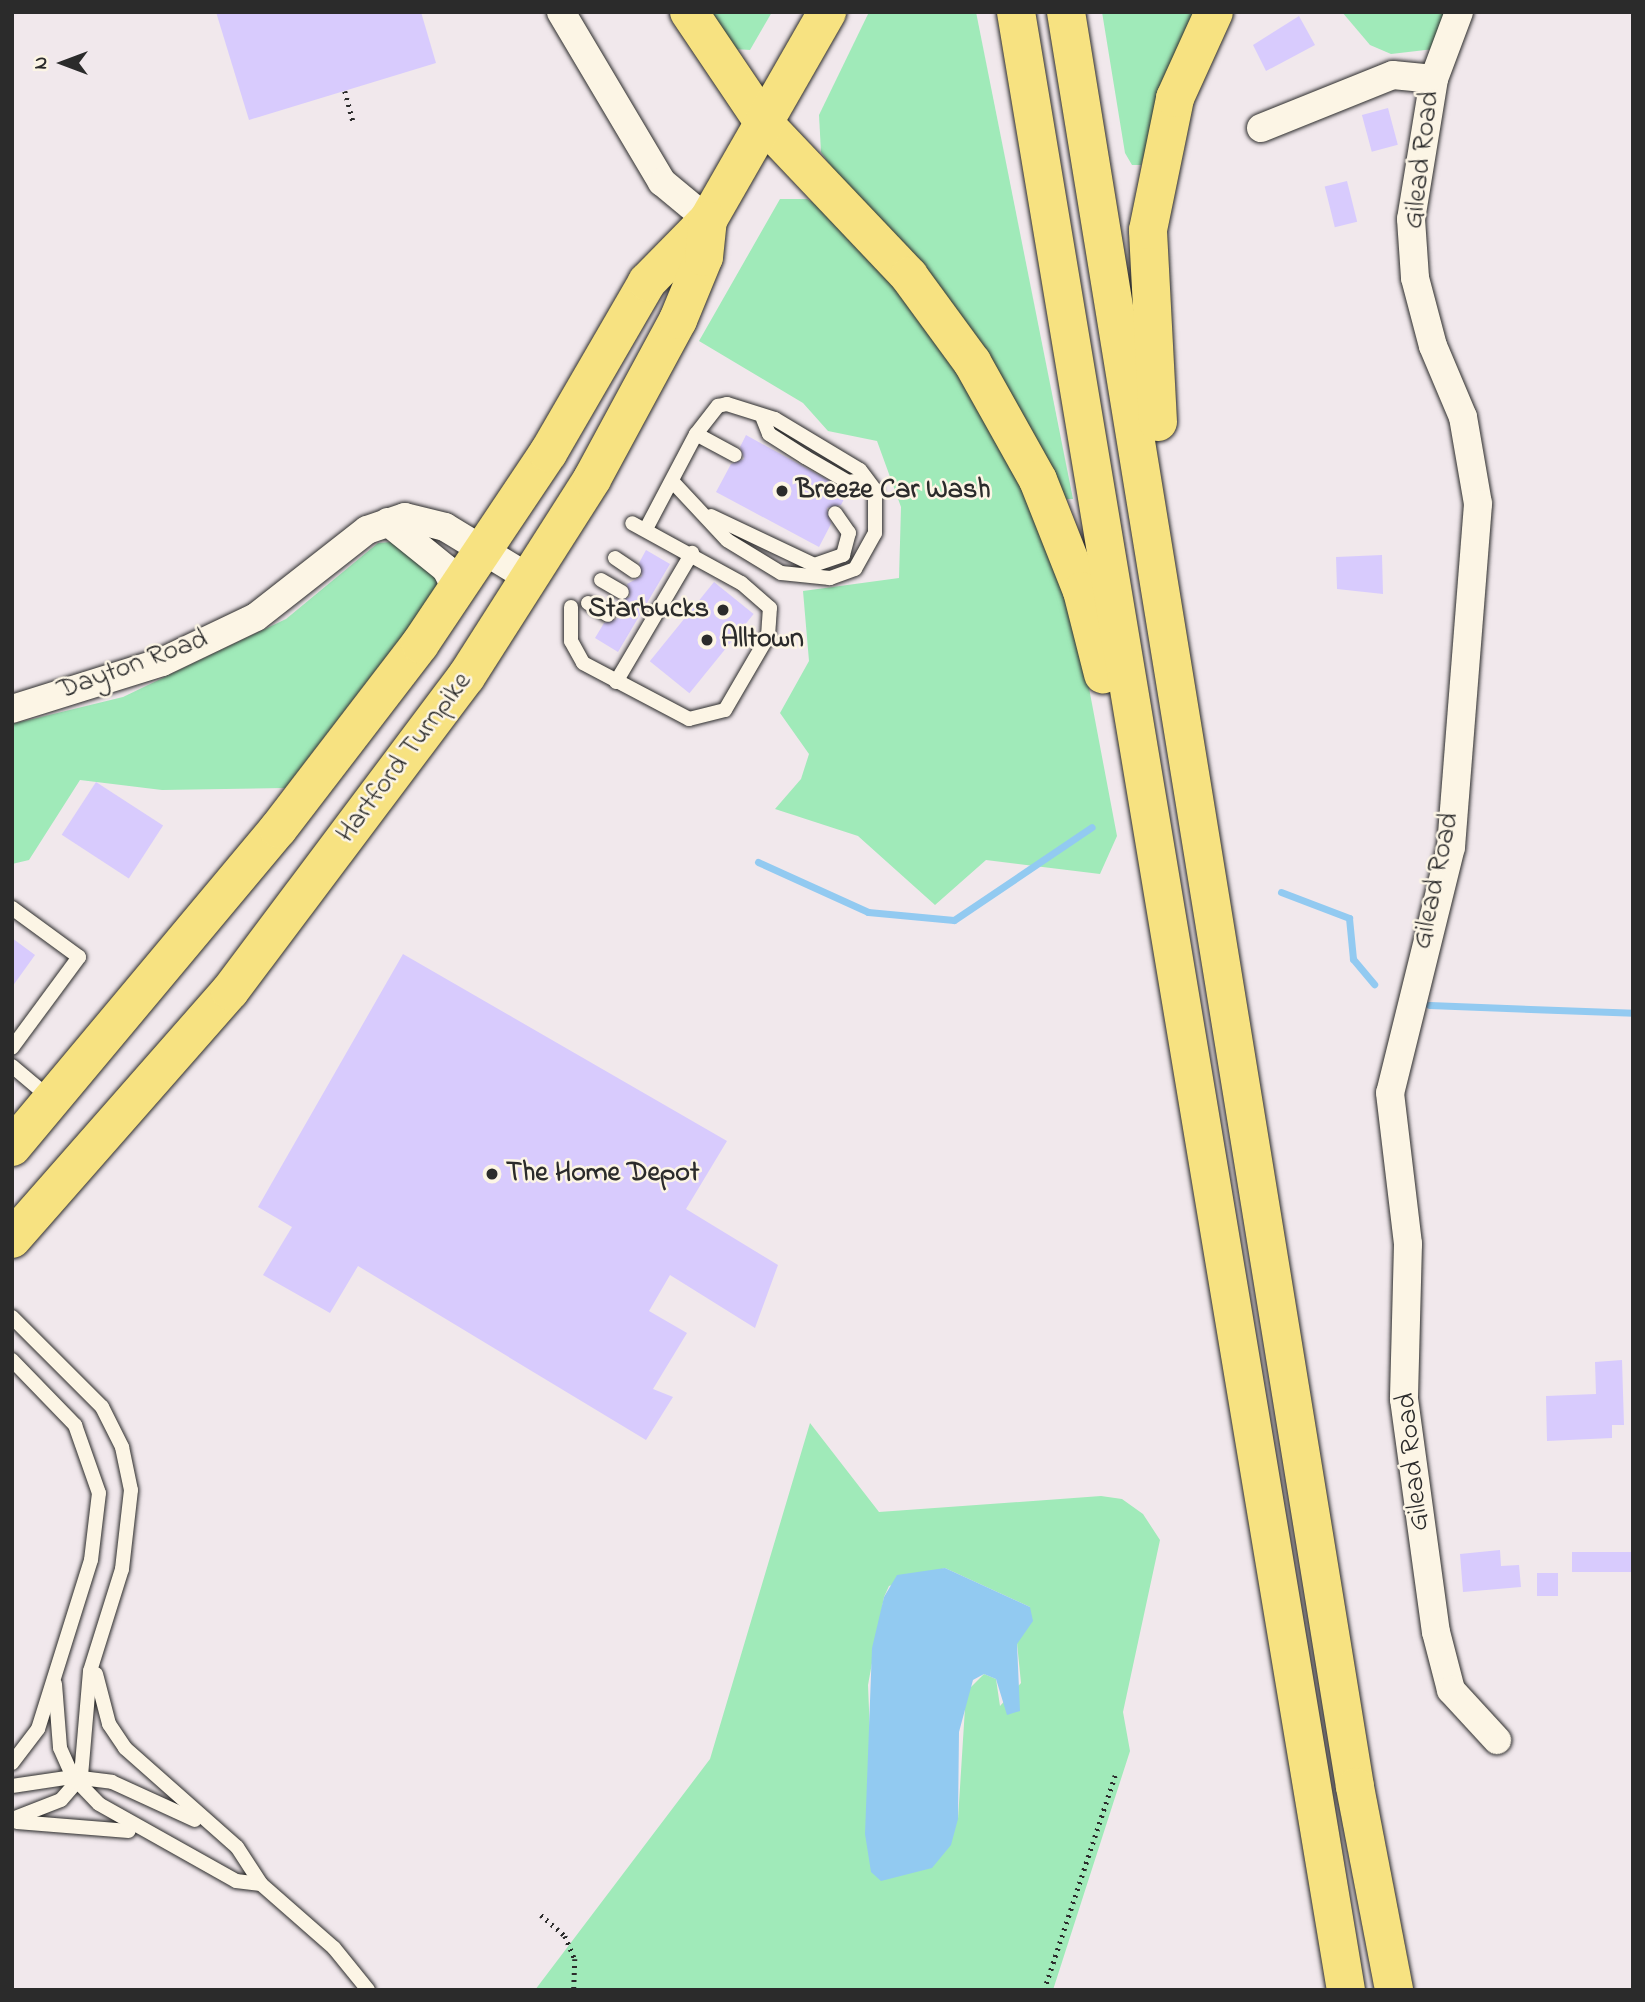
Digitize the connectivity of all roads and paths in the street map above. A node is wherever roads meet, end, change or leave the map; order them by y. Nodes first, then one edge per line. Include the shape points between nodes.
1 (561, 12) edge
2 (689, 12) edge
3 (827, 12) edge
4 (1016, 12) edge
5 (1066, 12) edge
6 (1214, 12) edge
7 (1459, 12) edge
8 (1434, 79) junction
9 (345, 90) dead end
10 (764, 123) junction
11 (354, 124) dead end
12 (1261, 128) dead end
13 (708, 220) junction
14 (696, 433) junction
15 (735, 455) dead end
16 (673, 482) junction
17 (835, 513) dead end
18 (711, 516) junction
19 (388, 522) junction
20 (485, 551) junction
21 (692, 553) junction
22 (615, 558) dead end
23 (635, 571) dead end
24 (532, 580) junction
25 (601, 580) dead end
26 (457, 591) junction
27 (622, 592) dead end
28 (588, 603) dead end
29 (571, 607) dead end
30 (608, 615) dead end
31 (616, 682) junction
32 (1181, 696) junction
33 (12, 709) edge
34 (12, 908) edge
35 (12, 1048) edge
36 (1191, 1054) junction
37 (12, 1066) edge
38 (52, 1100) junction
39 (12, 1147) edge
40 (12, 1239) edge
41 (12, 1317) edge
42 (12, 1360) edge
43 (68, 1624) junction
44 (99, 1635) junction
45 (1497, 1740) dead end
46 (12, 1763) edge
47 (1115, 1775) dead end
48 (78, 1779) junction
49 (12, 1786) edge
50 (12, 1820) edge
51 (153, 1838) junction
52 (237, 1847) junction
53 (261, 1884) junction
54 (541, 1915) dead end
55 (368, 1990) edge
56 (574, 1990) edge
57 (1044, 1990) edge
58 (1346, 1990) edge
59 (1394, 1990) edge

1 - 13 street via 662,182
2 - 10 highway
3 - 10 highway, Hartford Turnpike
4 - 36 highway
5 - 32 highway
6 - 32 highway via 1175,98 1149,230 1149,319
7 - 8 street, Gilead Road
8 - 12 street via 1393,75
8 - 45 street, Gilead Road via 1411,219 1415,278 1433,346 1463,417 1478,504 1451,847 1390,1093 1408,1244 1404,1399 1436,1632 1451,1690
9 - 11 path
10 - 13 highway, Hartford Turnpike
10 - 36 highway via 909,276 972,362 1038,480 1082,591 1139,867
13 - 20 highway, Hartford Turnpike via 675,247 642,289
13 - 24 highway, Hartford Turnpike via 704,257 682,311
14 - 15 lane
14 - 16 lane
14 - 18 lane via 718,406 741,405 763,419 775,419 860,470 863,481 875,490 878,507 872,542 855,569 830,578 781,572 727,540
16 - 18 lane
16 - 21 lane via 640,525
17 - 18 lane via 849,533 843,555 814,565
19 - 20 street, Dayton Road via 405,516 445,527
19 - 26 street via 446,569
19 - 33 street, Dayton Road via 367,530 256,617 162,662
20 - 24 street, Dayton Road
20 - 26 highway, Hartford Turnpike
21 - 31 lane via 638,632
21 - 31 lane via 763,597 771,615 768,636 725,710 689,719
22 - 23 lane
24 - 40 highway, Hartford Turnpike via 396,774 230,991
25 - 27 lane
26 - 38 highway, Hartford Turnpike via 278,829
28 - 30 lane
29 - 31 lane via 575,654
32 - 59 highway via 1355,1787
34 - 35 lane via 79,957
36 - 58 highway
37 - 38 lane
38 - 39 highway, Hartford Turnpike
41 - 44 lane via 76,1375 102,1407 122,1447 131,1490 130,1530
42 - 43 lane via 75,1424 99,1493 91,1560
43 - 46 lane via 38,1729
43 - 48 lane via 53,1719
44 - 48 lane
44 - 52 lane via 99,1697 109,1724 151,1776
47 - 57 path
48 - 49 lane
48 - 50 lane via 61,1800
48 - 51 lane
48 - 52 lane via 143,1793
50 - 51 lane via 88,1823
51 - 53 lane via 236,1881
52 - 53 lane
53 - 55 lane via 334,1948
54 - 56 path via 565,1936 575,1959

